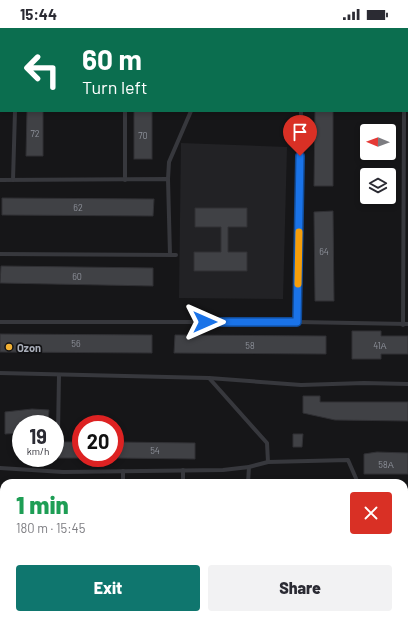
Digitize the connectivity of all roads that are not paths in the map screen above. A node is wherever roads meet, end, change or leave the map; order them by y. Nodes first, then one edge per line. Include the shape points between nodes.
1 (15, 112) edge
2 (124, 112) edge
3 (190, 112) edge
4 (302, 112) edge
5 (404, 112) edge
6 (168, 179) junction
7 (0, 180) edge
8 (13, 180) junction
9 (125, 180) junction
10 (0, 254) edge
11 (170, 255) junction
12 (176, 255) dead end
13 (0, 322) edge
14 (297, 322) junction
15 (406, 325) edge
16 (0, 373) edge
17 (59, 375) junction
18 (209, 378) junction
19 (408, 384) edge
20 (58, 415) edge
21 (268, 462) junction
22 (249, 467) junction
23 (0, 468) edge
24 (183, 470) junction
25 (123, 471) junction
26 (123, 479) edge
27 (183, 479) edge
28 (248, 479) edge
29 (356, 479) edge

1 - 8 lane
2 - 9 lane
3 - 6 lane via 168,162
4 - 14 lane
5 - 15 lane
6 - 9 lane
6 - 11 lane
7 - 8 lane
8 - 9 lane
10 - 11 lane
11 - 12 lane
13 - 14 lane
14 - 15 lane
16 - 17 lane
17 - 18 lane
17 - 20 lane
18 - 19 lane via 301,385
18 - 21 lane via 267,443
21 - 22 lane
21 - 29 lane via 348,460
22 - 24 lane
22 - 28 lane
23 - 25 lane via 63,472
24 - 25 lane
24 - 27 lane
25 - 26 lane

